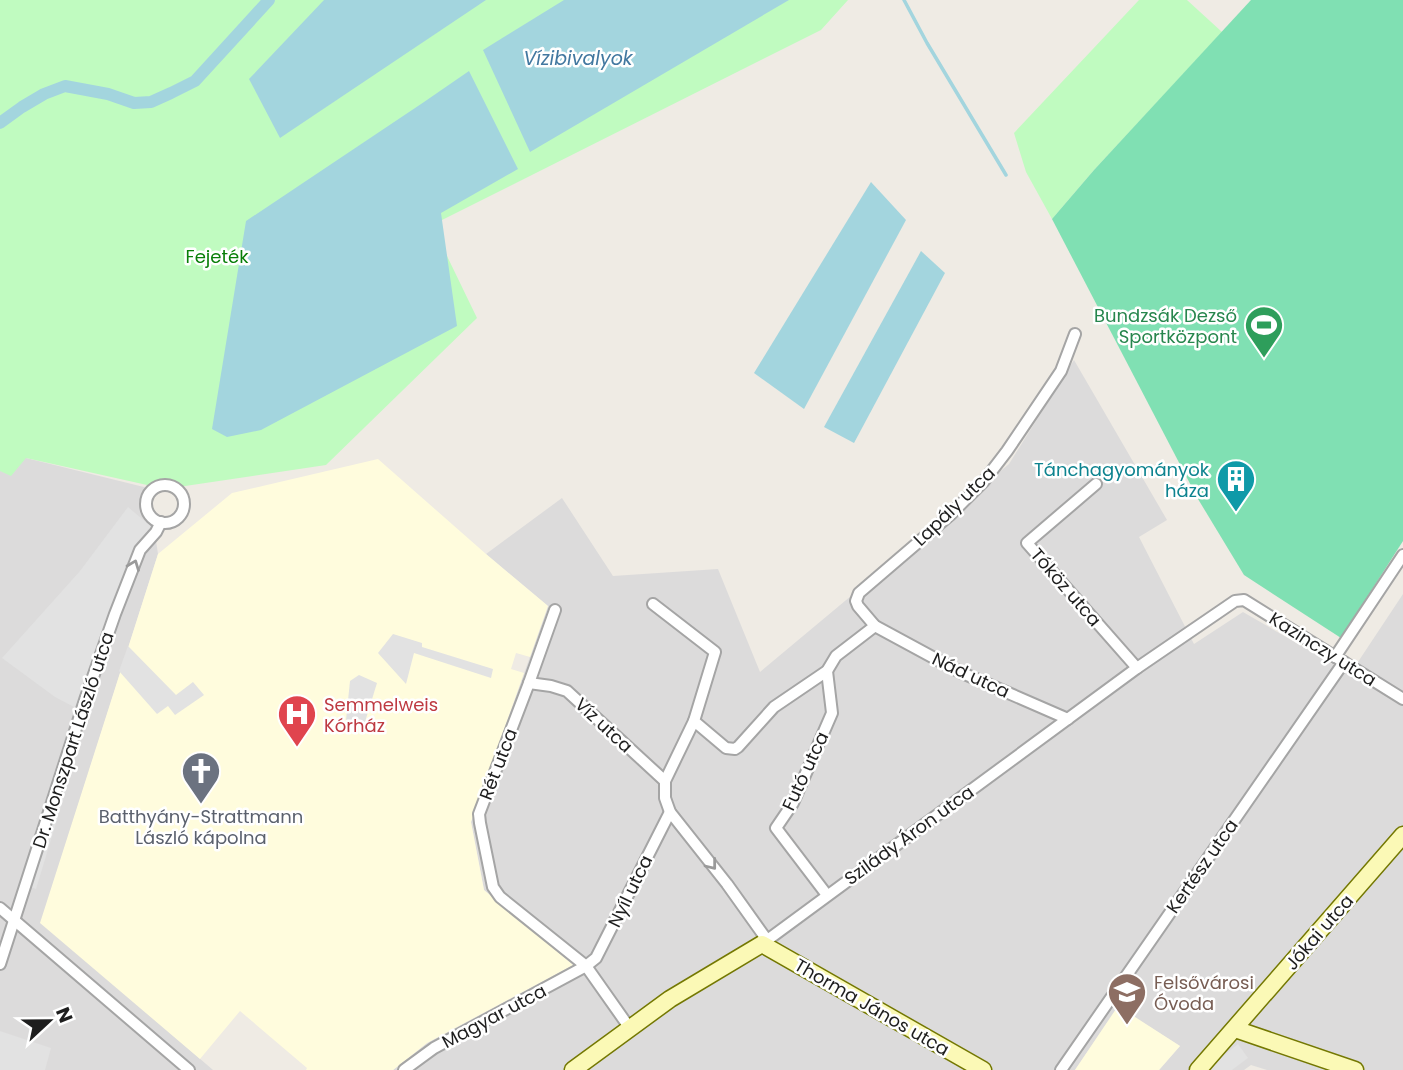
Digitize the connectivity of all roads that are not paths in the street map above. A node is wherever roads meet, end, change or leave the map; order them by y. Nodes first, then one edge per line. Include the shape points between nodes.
1 (1075, 334) dead end
2 (1096, 484) dead end
3 (161, 522) dead end
4 (1403, 555) edge
5 (1244, 600) joint
6 (653, 604) dead end
7 (555, 610) dead end
8 (875, 626) junction
9 (1340, 659) junction
10 (1137, 668) junction
11 (827, 671) junction
12 (529, 683) junction
13 (1403, 699) edge
14 (1068, 719) junction
15 (694, 721) junction
16 (665, 781) junction
17 (670, 812) junction
18 (1403, 835) edge
19 (827, 895) junction
20 (0, 908) edge
21 (14, 920) junction
22 (765, 942) junction
23 (0, 964) edge
24 (586, 966) junction
25 (629, 1027) junction
26 (1235, 1029) junction
27 (980, 1069) edge
28 (189, 1070) edge
29 (404, 1070) edge
30 (573, 1070) edge
31 (1061, 1070) edge
32 (1198, 1070) edge
33 (1355, 1070) edge

1 - 8 street, Lapály utca via 1061,371 984,481 859,593 858,606
2 - 10 street, Tóköz utca via 1027,543
21 -> 3 street, Dr. Monszpart László utca via 119,603 140,550
4 - 9 street, Kertész utca
5 - 9 street, Kazinczy utca
5 - 10 street, Szilády Áron utca via 1235,601
6 - 15 street via 715,652
7 - 12 street
8 - 11 street via 836,656
8 - 14 street, Nád utca via 960,672
9 - 13 street, Kazinczy utca
9 - 31 street, Kertész utca
10 - 14 street, Szilády Áron utca
11 - 15 street via 774,707 735,749 726,748
11 - 19 street, Futó utca via 832,713 793,803 776,828
12 - 16 street, Víz utca via 567,691
12 - 24 street, Rét utca via 479,814 480,823 493,887 500,897
14 - 19 street, Szilády Áron utca
15 - 16 street
16 - 17 street
17 -> 22 street
17 - 24 street, Nyíl utca via 599,953
18 - 26 street, Jókai utca
19 - 22 street, Szilády Áron utca
20 - 21 street
21 - 23 street, Dr. Monszpart László utca
21 - 28 street
22 - 25 street, Szilády Áron utca
22 - 27 street, Thorma János utca
24 - 25 street
24 - 29 street, Magyar utca via 434,1048
25 - 30 street, Szilády Áron utca
26 - 32 street, Jókai utca
26 - 33 street

